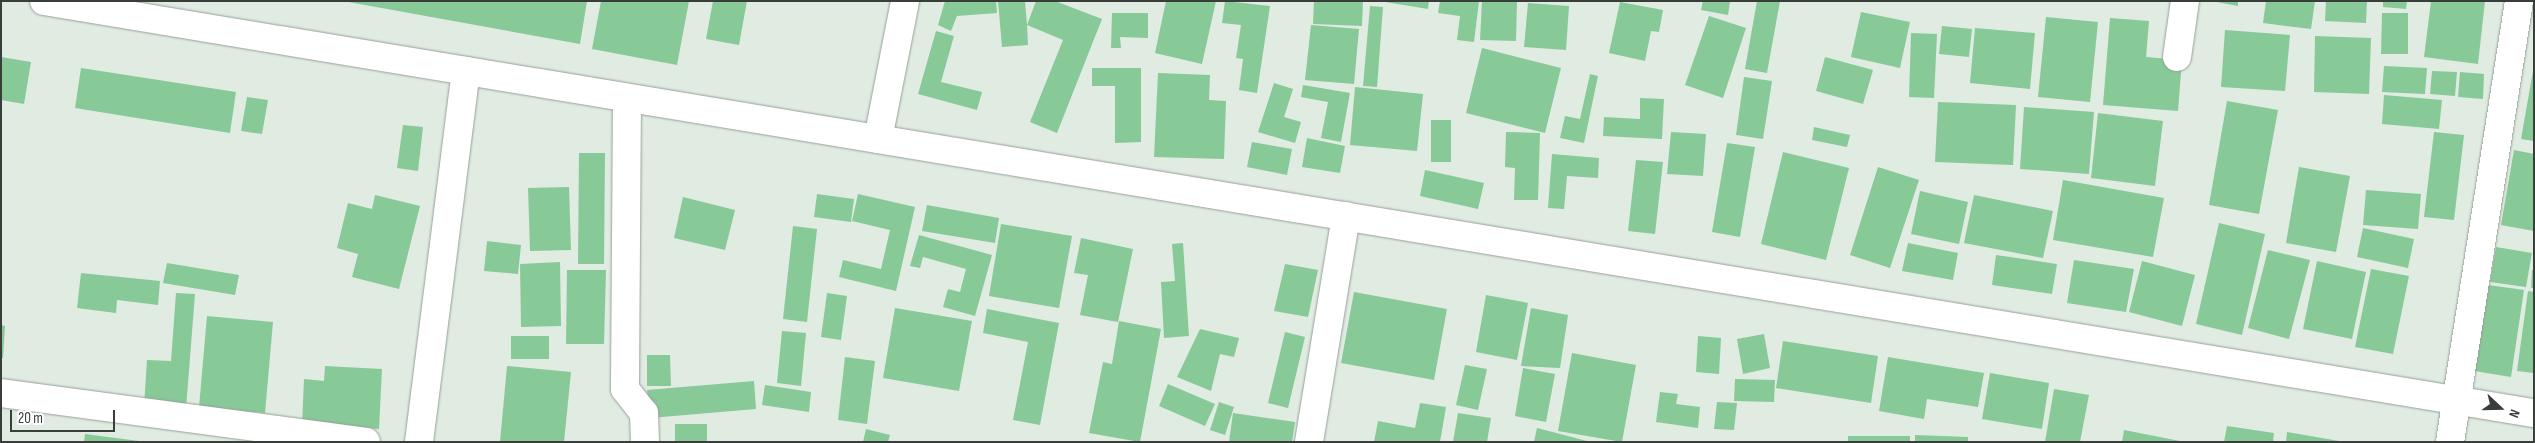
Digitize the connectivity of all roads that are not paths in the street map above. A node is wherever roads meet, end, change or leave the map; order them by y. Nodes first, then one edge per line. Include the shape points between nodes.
1 (44, 1) edge
2 (905, 1) edge
3 (2185, 1) edge
4 (2519, 1) edge
5 (2177, 57) dead end
6 (466, 71) junction
7 (627, 98) junction
8 (878, 139) junction
9 (1346, 216) junction
10 (1, 393) edge
11 (2457, 400) junction
12 (2534, 413) edge
13 (366, 442) edge
14 (419, 442) edge
15 (645, 442) edge
16 (1309, 442) edge
17 (2450, 442) edge

1 - 6 street
2 - 8 street
3 - 5 street
4 - 11 street
6 - 7 street
6 - 14 street
7 - 8 street
7 - 15 street via 625,389 644,413
8 - 9 street
9 - 11 street
9 - 16 street
10 - 13 street
11 - 12 street
11 - 17 street

